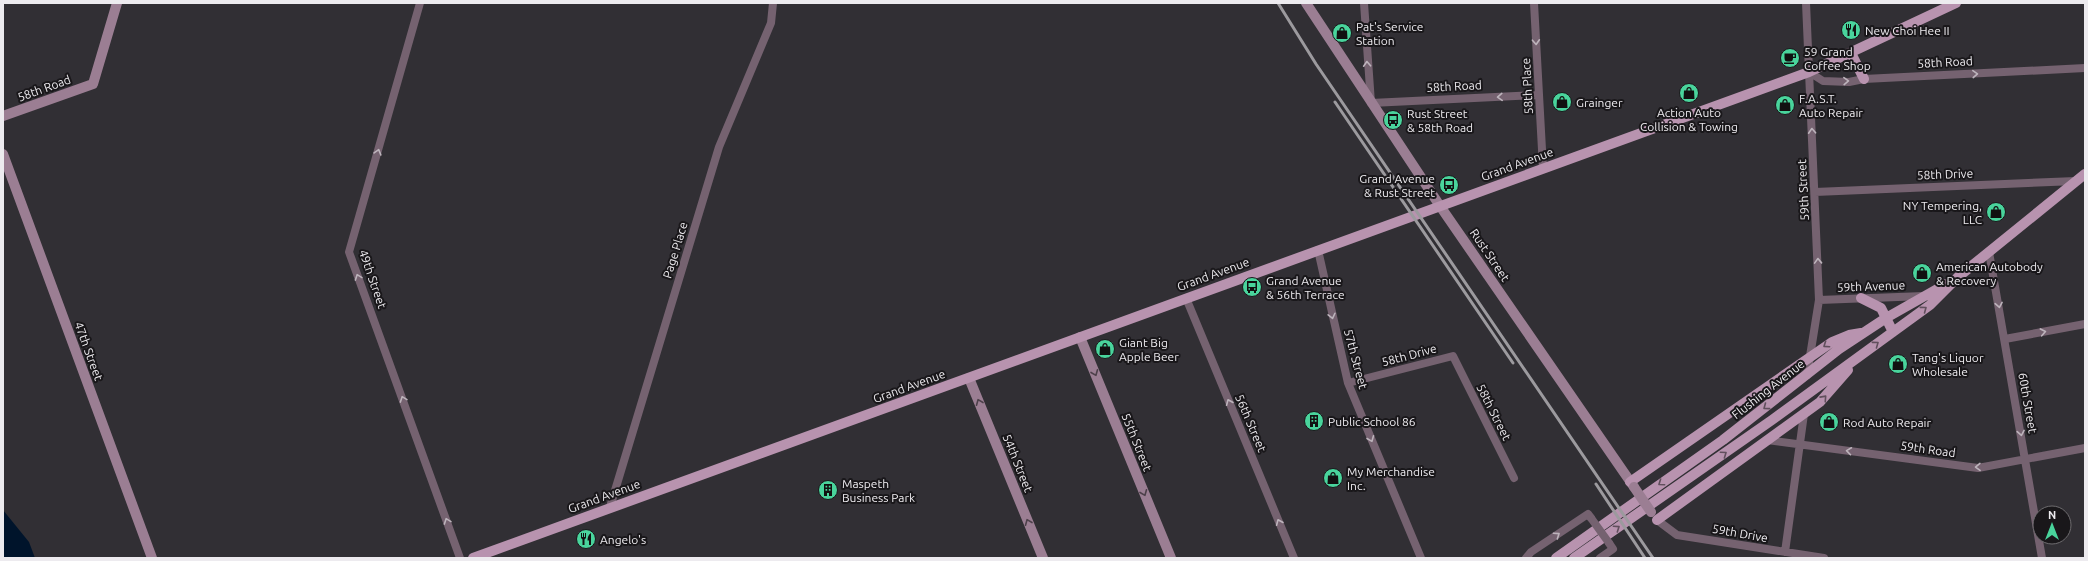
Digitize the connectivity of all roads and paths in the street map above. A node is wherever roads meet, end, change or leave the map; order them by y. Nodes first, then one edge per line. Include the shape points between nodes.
1 (117, 3) edge
2 (420, 3) edge
3 (773, 3) edge
4 (1306, 3) edge
5 (1364, 3) edge
6 (1534, 3) edge
7 (1806, 3) edge
8 (1956, 3) edge
9 (1851, 53) junction
10 (2085, 68) edge
11 (1809, 72) junction
12 (1864, 79) junction
13 (1539, 95) junction
14 (1371, 103) junction
15 (3, 116) edge
16 (3, 154) edge
17 (1543, 168) junction
18 (2085, 174) edge
19 (2076, 181) junction
20 (1815, 192) junction
21 (1440, 206) junction
22 (1318, 250) junction
23 (1989, 252) junction
24 (1958, 277) junction
25 (1924, 296) junction
26 (1186, 298) junction
27 (1861, 298) junction
28 (1819, 300) junction
29 (1886, 318) junction
30 (2085, 324) edge
31 (1893, 332) junction
32 (1863, 333) junction
33 (1080, 337) junction
34 (2005, 339) junction
35 (1453, 356) joint
36 (1860, 356) junction
37 (1810, 357) junction
38 (1807, 375) junction
39 (969, 378) junction
40 (1348, 383) junction
41 (1804, 414) junction
42 (1767, 440) junction
43 (1800, 444) junction
44 (2085, 448) edge
45 (2026, 460) junction
46 (1514, 478) dead end
47 (1632, 485) junction
48 (610, 507) junction
49 (1654, 516) junction
50 (1785, 552) junction
51 (1771, 554) edge
52 (152, 558) edge
53 (460, 558) edge
54 (473, 558) edge
55 (1043, 558) edge
56 (1171, 558) edge
57 (1294, 558) edge
58 (1420, 558) edge
59 (1526, 558) edge
60 (1556, 558) edge
61 (1574, 558) edge
62 (1600, 558) edge
63 (1824, 558) edge
64 (2042, 558) edge

1 - 15 main road, 58th Road via 93,84
53 -> 2 street, 49th Street via 349,252
3 - 48 street, Page Place via 771,23 719,147
4 - 14 main road, Rust Street
14 -> 5 street
6 -> 13 street, 58th Place
7 - 11 street, 59th Street
8 - 9 main road, Grand Avenue
9 - 11 main road, Grand Avenue
9 - 12 main road
12 -> 10 street, 58th Road
11 -> 12 street, 58th Road via 1823,81 1849,82
11 - 17 main road, Grand Avenue
20 -> 11 street, 59th Street
13 -> 14 street, 58th Road
13 - 17 street, 58th Place
14 - 21 main road, Rust Street
16 - 52 main road, 47th Street
17 - 21 main road, Grand Avenue
18 - 19 main road, Flushing Avenue
19 - 20 street, 58th Drive
19 - 23 main road, Flushing Avenue
28 -> 20 street, 59th Street
21 - 22 main road, Grand Avenue
21 - 47 main road, Rust Street
22 - 26 main road, Grand Avenue
22 -> 40 street, 57th Street
23 - 24 main road, Flushing Avenue
23 -> 34 street, 60th Street
24 - 25 main road, Flushing Avenue
31 -> 24 main road, Flushing Avenue via 1930,304
25 - 27 street, 59th Avenue
25 - 29 main road, Flushing Avenue
26 - 33 main road, Grand Avenue
57 -> 26 street, 56th Street
27 - 28 street, 59th Avenue
27 - 29 main road via 1881,308
28 - 37 street, 59th Street
29 - 31 main road
29 - 32 main road, Flushing Avenue
34 -> 30 street
36 -> 31 main road, Flushing Avenue
32 -> 37 main road via 1840,338
32 - 38 main road, Flushing Avenue
33 - 39 main road, Grand Avenue
33 -> 56 main road, 55th Street
34 -> 45 street, 60th Street
35 - 40 street, 58th Drive
35 - 46 street, 58th Street
41 -> 36 main road via 1820,402
61 -> 36 main road, Flushing Avenue
37 - 38 street, 59th Street
37 - 47 main road
38 -> 60 main road, Flushing Avenue via 1723,440
39 - 48 main road, Grand Avenue
55 -> 39 main road, 54th Street
40 -> 58 street, 57th Street
41 - 42 main road
41 - 43 street
42 - 43 street, 59th Road
42 - 49 main road
45 -> 43 street, 59th Road via 1978,468
43 - 50 street
44 - 45 street, 59th Road
45 - 64 street, 60th Street
47 - 49 main road, Rust Street, bridge
48 - 54 main road, Grand Avenue
49 - 51 street, 59th Drive via 1677,535
50 - 51 street, 59th Drive
50 - 63 street, 59th Drive
59 -> 62 street, bridge via 1588,514 1613,549

